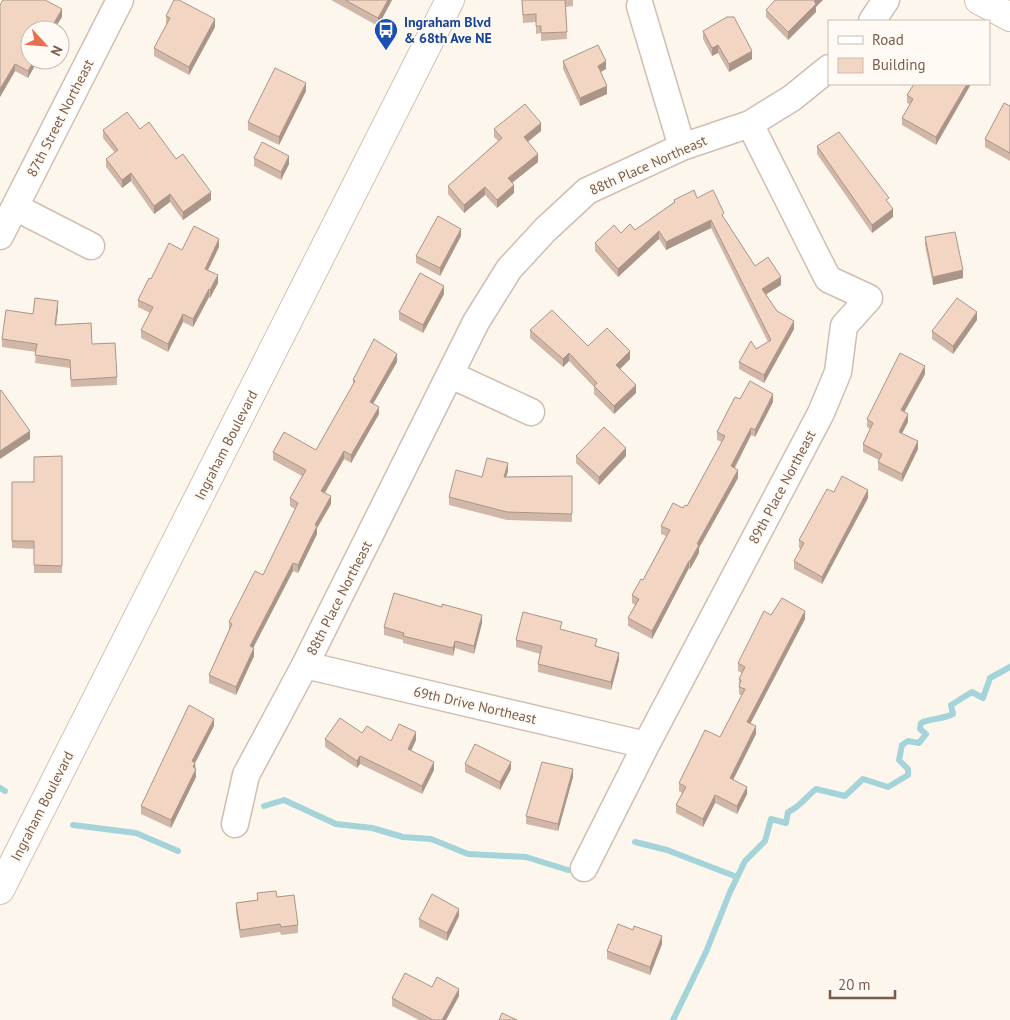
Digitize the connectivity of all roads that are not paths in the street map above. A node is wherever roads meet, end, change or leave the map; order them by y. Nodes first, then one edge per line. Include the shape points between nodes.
1 (120, 0) edge
2 (450, 0) edge
3 (886, 0) edge
4 (979, 0) edge
5 (640, 6) dead end
6 (1010, 17) edge
7 (873, 20) edge
8 (828, 69) edge
9 (750, 124) junction
10 (682, 147) junction
11 (15, 207) junction
12 (0, 236) edge
13 (91, 246) dead end
14 (452, 375) junction
15 (531, 412) dead end
16 (304, 665) junction
17 (646, 745) junction
18 (235, 824) dead end
19 (584, 868) dead end
20 (0, 890) edge

1 - 11 street, 87th Street Northeast
2 - 20 main road, Ingraham Boulevard
3 - 7 street
4 - 6 main road
5 - 10 street
8 - 9 street, 88th Place Northeast via 792,98
9 - 10 street, 88th Place Northeast
9 - 17 street, 89th Place Northeast via 828,279 868,298 844,326 838,372 821,413
10 - 14 street, 88th Place Northeast via 587,191 545,230 509,269 476,322
11 - 12 street, 87th Street Northeast
11 - 13 street
14 - 15 street
14 - 16 street, 88th Place Northeast
16 - 17 street, 69th Drive Northeast
16 - 18 street, 88th Place Northeast via 246,775
17 - 19 street, 89th Place Northeast

